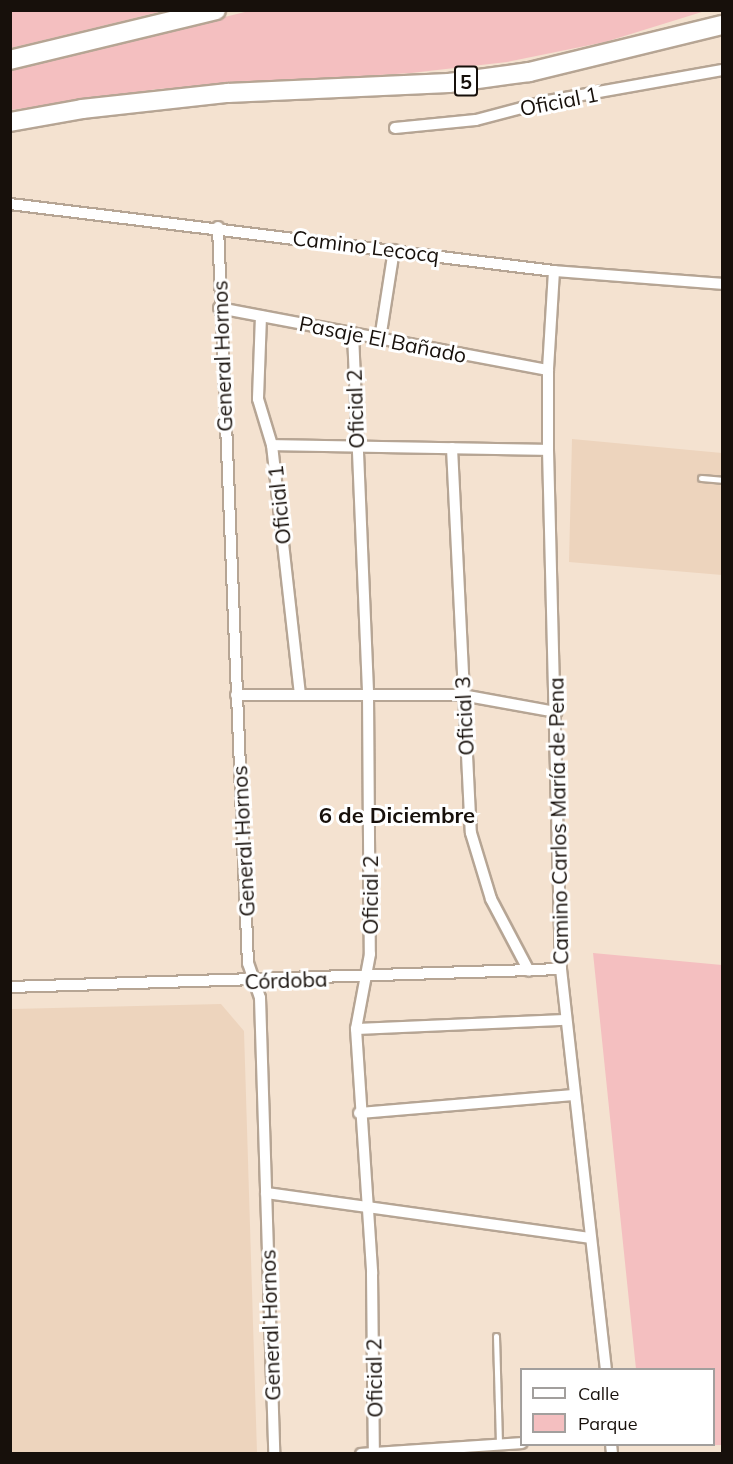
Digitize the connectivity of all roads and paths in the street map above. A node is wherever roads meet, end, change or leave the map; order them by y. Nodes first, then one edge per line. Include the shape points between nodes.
1 (216, 10) edge
2 (723, 17) edge
3 (723, 25) edge
4 (654, 40) junction
5 (10, 60) edge
6 (723, 70) edge
7 (10, 122) edge
8 (395, 128) dead end
9 (10, 204) edge
10 (218, 227) junction
11 (394, 250) junction
12 (554, 271) junction
13 (723, 284) edge
14 (219, 309) junction
15 (261, 316) junction
16 (353, 333) junction
17 (380, 339) junction
18 (548, 370) junction
19 (272, 445) junction
20 (356, 446) junction
21 (452, 448) junction
22 (548, 450) junction
23 (701, 478) dead end
24 (723, 480) edge
25 (368, 693) junction
26 (236, 694) junction
27 (300, 694) junction
28 (462, 695) junction
29 (556, 712) junction
30 (561, 969) junction
31 (529, 970) junction
32 (368, 977) junction
33 (255, 982) junction
34 (10, 987) edge
35 (566, 1020) junction
36 (356, 1029) junction
37 (574, 1095) junction
38 (359, 1113) junction
39 (266, 1193) junction
40 (368, 1208) junction
41 (590, 1238) junction
42 (496, 1336) dead end
43 (606, 1368) edge
44 (520, 1443) edge
45 (499, 1444) junction
46 (476, 1449) edge
47 (375, 1453) edge
48 (274, 1454) edge
49 (362, 1454) edge

1 - 5 highway
2 - 4 highway, 5
3 - 4 highway
4 - 7 highway, 5 via 529,72 449,83 228,93 82,109
6 - 8 street, Oficial 1 via 548,101 476,120
9 - 10 street, Camino Lecocq
10 - 11 street, Camino Lecocq
10 - 14 street, General Hornos
11 - 12 street, Camino Lecocq
11 - 17 street
12 - 13 street, Camino Lecocq
12 - 18 street, Camino Carlos María de Pena
14 - 15 street, Pasaje El Bañado
14 - 26 street, General Hornos
15 - 16 street, Pasaje El Bañado
15 - 19 street, Oficial 1 via 258,399
16 - 17 street, Pasaje El Bañado
16 - 20 street, Oficial 2
17 - 18 street, Pasaje El Bañado
18 - 22 street, Camino Carlos María de Pena
19 - 20 street
19 - 27 street, Oficial 1
20 - 21 street
20 - 25 street, Oficial 2
21 - 22 street
21 - 28 street, Oficial 3
22 - 29 street, Camino Carlos María de Pena
23 - 24 lane
25 - 27 street
25 - 28 street
25 - 32 street, Oficial 2
26 - 27 street
26 - 33 street, General Hornos via 248,963
28 - 29 street
28 - 31 street, Oficial 3 via 475,849 491,899
29 - 30 street, Camino Carlos María de Pena
30 - 31 street, Córdoba
30 - 35 street, Camino Carlos María de Pena
31 - 32 street, Córdoba
32 - 33 street, Córdoba
32 - 36 street, Oficial 2 via 357,1007
33 - 34 street, Córdoba
33 - 39 street, General Hornos via 260,998
35 - 36 street
35 - 37 street, Camino Carlos María de Pena
36 - 38 street, Oficial 2
37 - 38 street
37 - 41 street, Camino Carlos María de Pena
38 - 40 street, Oficial 2
39 - 40 street
39 - 48 street, General Hornos
40 - 41 street
40 - 47 street, Oficial 2
41 - 43 street, Camino Carlos María de Pena
42 - 45 lane
44 - 45 street
45 - 46 street
46 - 47 street
47 - 49 street

